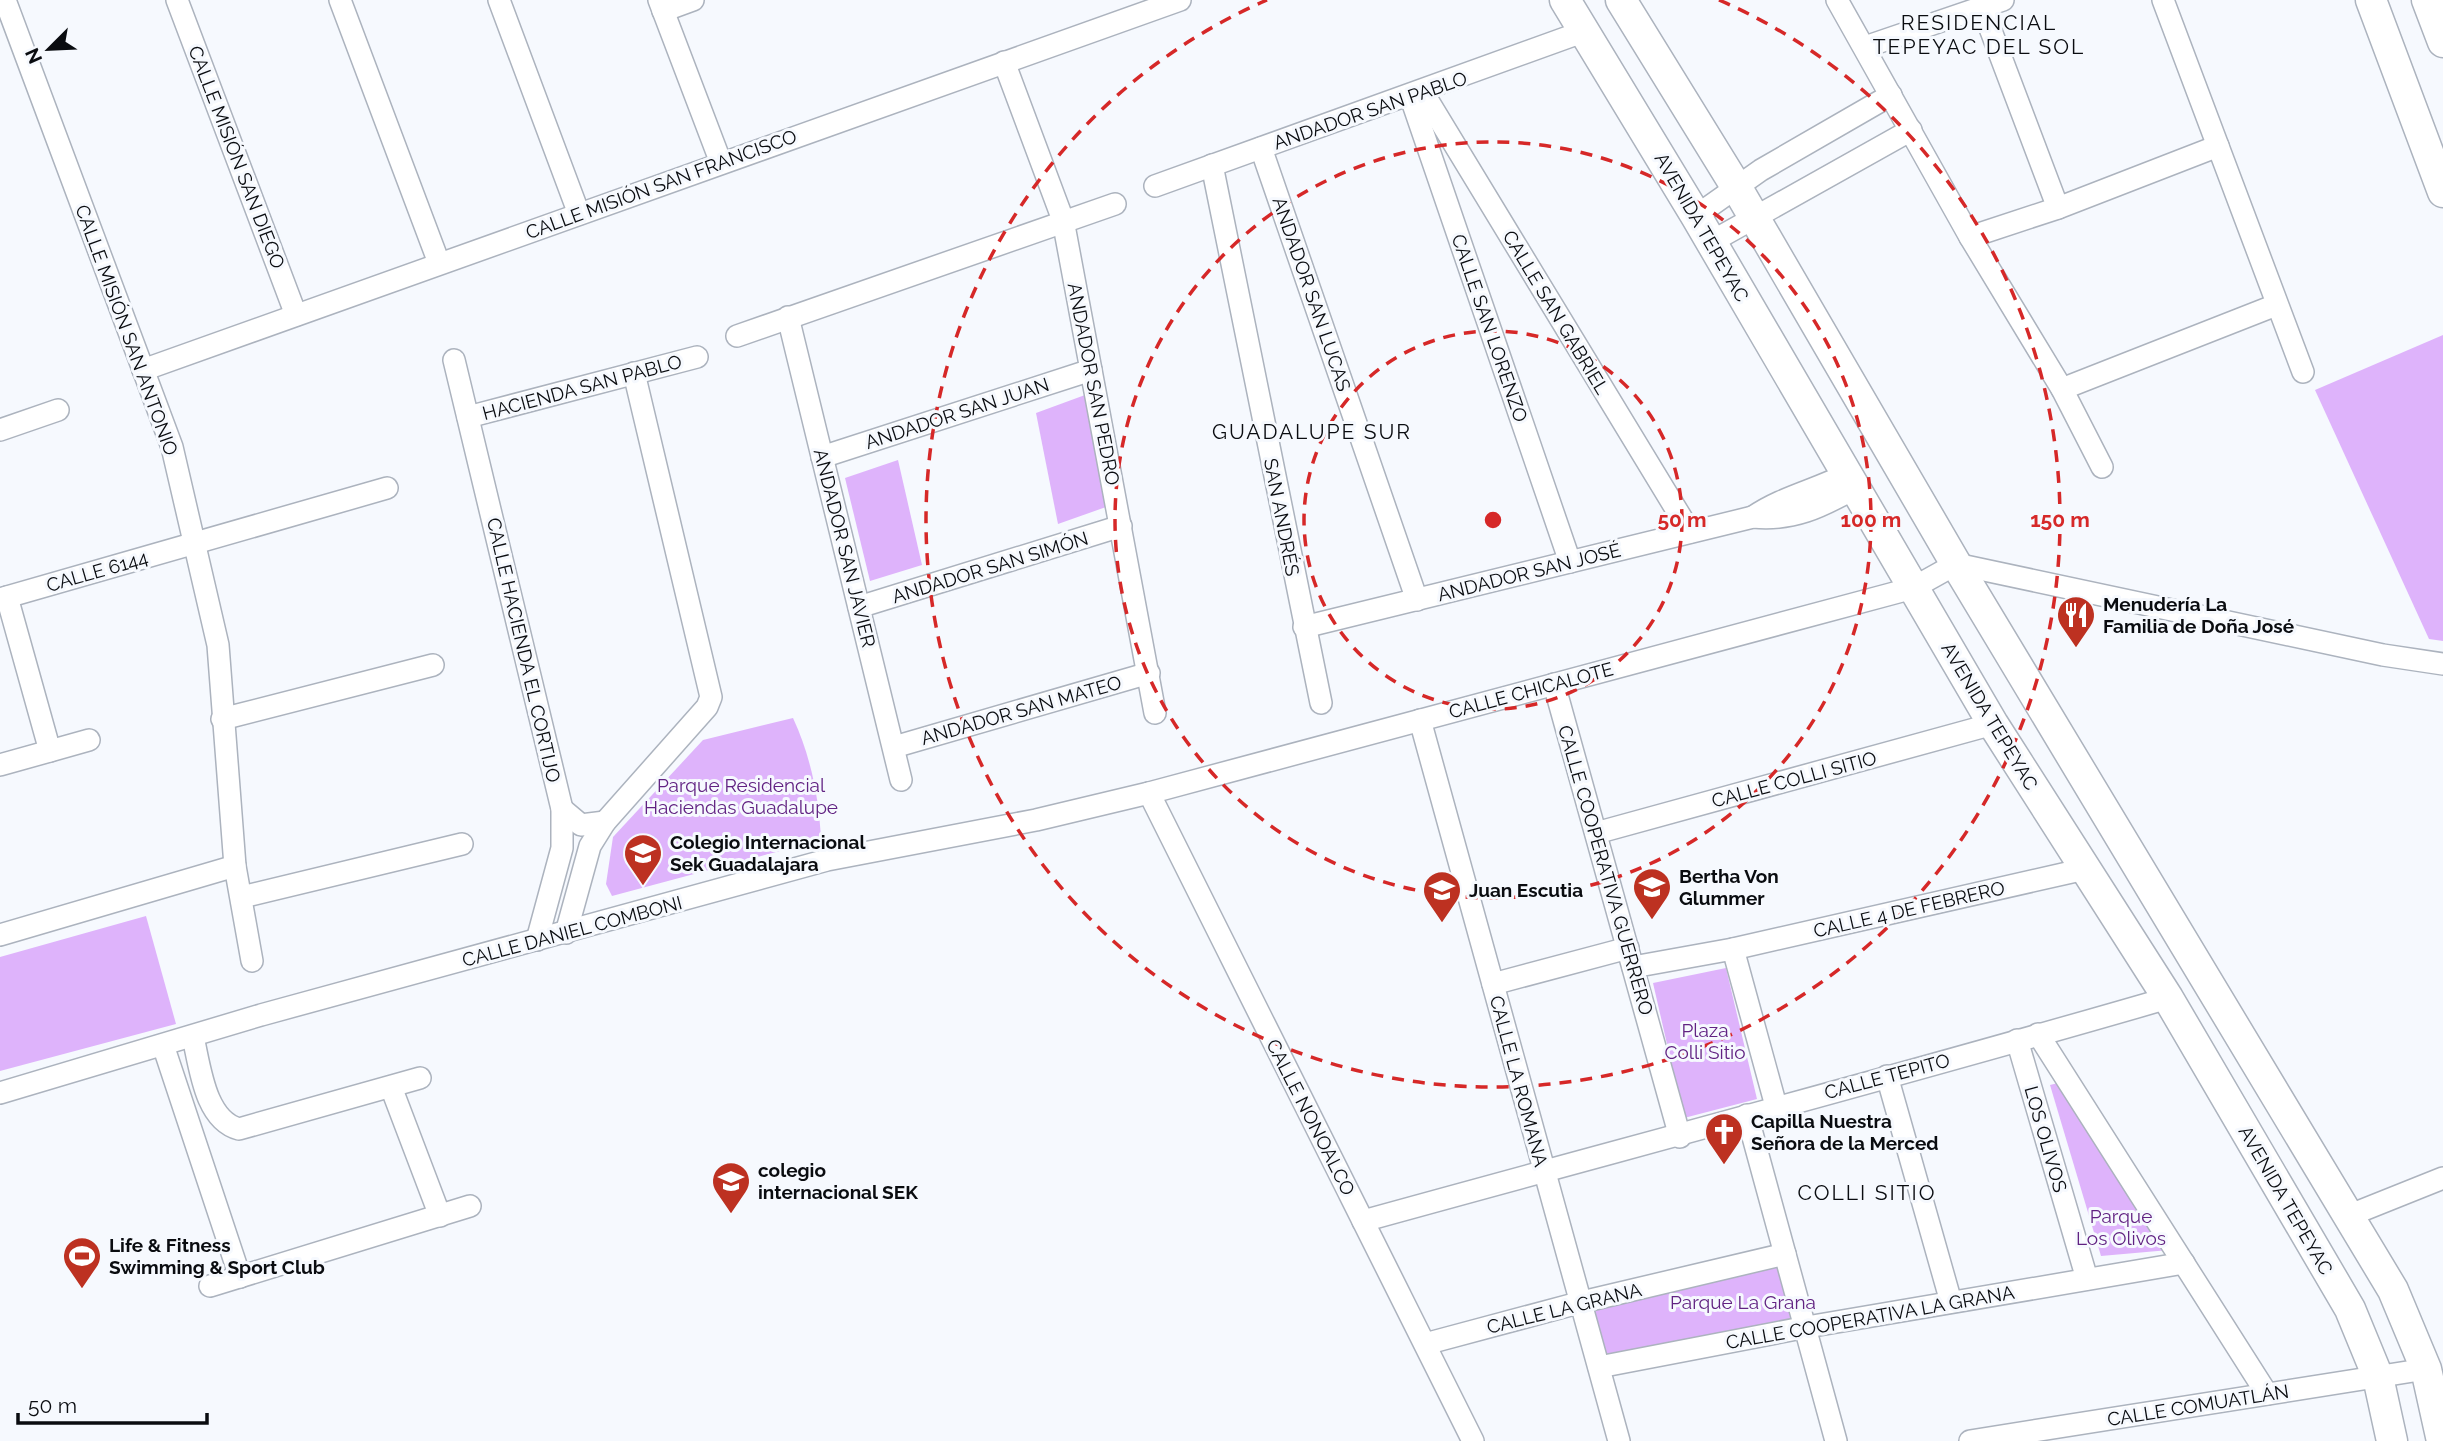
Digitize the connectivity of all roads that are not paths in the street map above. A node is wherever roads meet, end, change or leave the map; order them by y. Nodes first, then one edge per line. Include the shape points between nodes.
1 (5, 0) edge
2 (177, 0) edge
3 (340, 0) edge
4 (499, 0) edge
5 (693, 0) edge
6 (1180, 0) edge
7 (1565, 0) edge
8 (1620, 0) edge
9 (1838, 0) edge
10 (2003, 0) edge
11 (2163, 0) edge
12 (2371, 0) edge
13 (2427, 0) edge
14 (661, 5) edge
15 (1982, 7) junction
16 (1585, 31) junction
17 (2442, 36) edge
18 (1865, 47) junction
19 (1004, 62) junction
20 (1416, 93) junction
21 (1891, 95) junction
22 (1850, 119) junction
23 (1910, 130) junction
24 (2218, 146) junction
25 (1261, 148) junction
26 (1870, 153) junction
27 (721, 163) junction
28 (1212, 165) junction
29 (1155, 186) dead end
30 (1737, 188) junction
31 (2443, 192) edge
32 (1115, 204) dead end
33 (2058, 208) junction
34 (579, 214) junction
35 (1696, 216) junction
36 (1753, 219) junction
37 (1063, 220) junction
38 (1970, 237) junction
39 (1712, 242) junction
40 (439, 263) junction
41 (2276, 305) junction
42 (296, 315) junction
43 (788, 317) junction
44 (737, 336) dead end
45 (697, 357) dead end
46 (454, 360) dead end
47 (143, 370) junction
48 (1091, 370) junction
49 (2303, 372) dead end
50 (634, 373) junction
51 (2062, 389) junction
52 (58, 410) dead end
53 (468, 417) junction
54 (0, 430) edge
55 (822, 457) junction
56 (2102, 467) dead end
57 (1851, 481) junction
58 (387, 488) dead end
59 (1121, 526) junction
60 (1690, 532) junction
61 (194, 543) junction
62 (1570, 562) junction
63 (1956, 564) junction
64 (1913, 588) junction
65 (4, 598) edge
66 (1417, 600) junction
67 (859, 607) junction
68 (1304, 627) junction
69 (2443, 664) edge
70 (433, 665) dead end
71 (1149, 673) junction
72 (1554, 684) junction
73 (1321, 704) dead end
74 (1155, 713) dead end
75 (222, 719) junction
76 (1420, 720) junction
77 (1993, 724) junction
78 (89, 740) dead end
79 (894, 747) junction
80 (50, 751) junction
81 (0, 765) edge
82 (901, 779) dead end
83 (1149, 793) junction
84 (562, 810) junction
85 (605, 822) junction
86 (1596, 834) junction
87 (462, 844) dead end
88 (235, 866) junction
89 (2085, 869) junction
90 (242, 897) junction
91 (566, 933) junction
92 (0, 935) edge
93 (537, 940) junction
94 (1723, 951) junction
95 (1630, 957) junction
96 (252, 961) dead end
97 (1493, 985) junction
98 (2168, 998) junction
99 (2038, 1034) junction
100 (193, 1037) junction
101 (2017, 1040) junction
102 (163, 1045) junction
103 (1887, 1076) junction
104 (420, 1078) dead end
105 (391, 1087) junction
106 (0, 1093) edge
107 (2276, 1097) junction
108 (1776, 1106) junction
109 (1747, 1115) junction
110 (2238, 1118) junction
111 (1680, 1137) junction
112 (1544, 1171) junction
113 (2443, 1178) edge
114 (470, 1206) dead end
115 (440, 1216) junction
116 (2348, 1216) junction
117 (1363, 1221) junction
118 (1785, 1254) junction
119 (2184, 1264) junction
120 (240, 1277) junction
121 (2087, 1279) junction
122 (210, 1286) dead end
123 (1951, 1301) junction
124 (1582, 1302) junction
125 (1807, 1327) junction
126 (1425, 1344) junction
127 (1599, 1367) junction
128 (2426, 1369) junction
129 (2378, 1377) junction
130 (2267, 1394) junction
131 (1473, 1441) edge
132 (1619, 1441) edge
133 (1836, 1441) edge
134 (1970, 1441) edge
135 (2392, 1441) edge
136 (2442, 1441) edge

1 - 47 street, CALLE MISIÓN SAN ANTONIO
2 - 42 street, CALLE MISIÓN SAN DIEGO
3 - 40 street
4 - 34 street
5 - 14 street
6 - 19 street, CALLE MISIÓN SAN FRANCISCO
7 - 16 street, AVENIDA TEPEYAC
8 - 30 street
9 - 18 street
10 - 15 street
11 - 24 street
12 - 31 street
13 - 17 street
14 - 27 street
15 - 18 street
15 - 33 street
16 - 20 street, ANDADOR SAN PABLO
16 - 35 street, AVENIDA TEPEYAC
18 - 21 street
19 - 27 street, CALLE MISIÓN SAN FRANCISCO
19 - 37 street, ANDADOR SAN PEDRO
20 - 25 street, ANDADOR SAN PABLO
20 - 60 street, CALLE SAN GABRIEL
20 - 62 street, CALLE SAN LORENZO
21 - 22 street
21 - 23 street
22 - 26 street
22 - 30 street
23 - 26 street
23 - 38 street
24 - 33 street
24 - 41 street
25 - 28 street, ANDADOR SAN PABLO
25 - 66 street, ANDADOR SAN LUCAS
26 - 36 street
27 - 34 street, CALLE MISIÓN SAN FRANCISCO
28 - 29 street, ANDADOR SAN PABLO
28 - 68 street, SAN ANDRÉS
30 - 35 street
30 - 36 street
32 - 37 street
33 - 38 street
34 - 40 street, CALLE MISIÓN SAN FRANCISCO
35 - 39 street, AVENIDA TEPEYAC
36 - 39 street
36 - 63 street
37 - 43 street
37 - 48 street, ANDADOR SAN PEDRO
38 - 51 street
39 - 57 street, AVENIDA TEPEYAC
40 - 42 street, CALLE MISIÓN SAN FRANCISCO
41 - 49 street
41 - 51 street
42 - 47 street, CALLE MISIÓN SAN FRANCISCO
43 - 44 street
43 - 55 street, ANDADOR SAN JAVIER
45 - 50 street, HACIENDA SAN PABLO
46 - 53 street, CALLE HACIENDA EL CORTIJO
47 - 61 street, CALLE MISIÓN SAN ANTONIO via 172,447
48 - 55 street, ANDADOR SAN JUAN
48 - 59 street, ANDADOR SAN PEDRO
50 - 53 street, HACIENDA SAN PABLO
50 - 85 street via 711,697
51 - 56 street
52 - 54 street
53 - 84 street, CALLE HACIENDA EL CORTIJO
55 - 67 street, ANDADOR SAN JAVIER
57 - 60 street, ANDADOR SAN JOSÉ via 1830,502 1780,519 1753,517
57 - 64 street, AVENIDA TEPEYAC
58 - 61 street, CALLE 6144
59 - 67 street, ANDADOR SAN SIMÓN
59 - 71 street, ANDADOR SAN PEDRO
60 - 62 street, ANDADOR SAN JOSÉ
61 - 65 street, CALLE 6144
61 - 75 street, CALLE MISIÓN SAN ANTONIO via 218,645
62 - 66 street, ANDADOR SAN JOSÉ
63 - 64 street, CALLE CHICALOTE
63 - 69 street
63 - 107 street
64 - 72 street, CALLE CHICALOTE
64 - 77 street, AVENIDA TEPEYAC
65 - 80 street
66 - 68 street, ANDADOR SAN JOSÉ
67 - 79 street, ANDADOR SAN JAVIER
68 - 73 street, SAN ANDRÉS
70 - 75 street
71 - 74 street, ANDADOR SAN PEDRO
71 - 79 street, ANDADOR SAN MATEO
72 - 76 street, CALLE CHICALOTE
72 - 86 street, CALLE COOPERATIVA GUERRERO
75 - 88 street, CALLE MISIÓN SAN ANTONIO
76 - 83 street, CALLE CHICALOTE
76 - 97 street, CALLE LA ROMANA
77 - 86 street, CALLE COLLI SITIO
77 - 89 street, AVENIDA TEPEYAC
78 - 80 street
79 - 82 street, ANDADOR SAN JAVIER
80 - 81 street
83 - 91 street, CALLE DANIEL COMBONI via 1037,820 827,860
83 - 117 street, CALLE NONOALCO
84 - 85 street via 581,825
84 - 93 street, CALLE HACIENDA EL CORTIJO via 562,848
85 - 91 street via 590,846
86 - 95 street, CALLE COOPERATIVA GUERRERO
87 - 90 street
88 - 90 street, CALLE MISIÓN SAN ANTONIO
88 - 92 street
89 - 94 street, CALLE 4 DE FEBRERO
89 - 98 street, AVENIDA TEPEYAC
90 - 96 street, CALLE MISIÓN SAN ANTONIO
91 - 93 street, CALLE DANIEL COMBONI
93 - 100 street, CALLE DANIEL COMBONI
94 - 95 street, CALLE 4 DE FEBRERO
94 - 108 street
95 - 97 street, CALLE 4 DE FEBRERO
95 - 111 street, CALLE COOPERATIVA GUERRERO
97 - 112 street, CALLE LA ROMANA
98 - 99 street, CALLE TEPITO
98 - 110 street, AVENIDA TEPEYAC
99 - 101 street, CALLE TEPITO
99 - 119 street
100 - 102 street, CALLE DANIEL COMBONI
100 - 105 street via 215,1113 232,1128
101 - 103 street, CALLE TEPITO
101 - 121 street, LOS OLIVOS
102 - 106 street, CALLE DANIEL COMBONI
102 - 120 street
103 - 108 street, CALLE TEPITO
103 - 123 street
104 - 105 street
105 - 115 street
107 - 110 street
107 - 116 street
108 - 109 street, CALLE TEPITO
109 - 111 street, CALLE TEPITO
109 - 118 street
110 - 129 street, AVENIDA TEPEYAC via 2350,1309
111 - 112 street, CALLE TEPITO
112 - 117 street, CALLE TEPITO
112 - 124 street, CALLE LA ROMANA
113 - 116 street
114 - 115 street
115 - 120 street
116 - 128 street via 2393,1290
117 - 126 street, CALLE NONOALCO
118 - 124 street, CALLE LA GRANA
118 - 125 street
119 - 121 street, CALLE COOPERATIVA LA GRANA
119 - 130 street
120 - 122 street
121 - 123 street, CALLE COOPERATIVA LA GRANA
123 - 125 street, CALLE COOPERATIVA LA GRANA
124 - 126 street, CALLE LA GRANA
124 - 127 street, CALLE LA ROMANA
125 - 127 street, CALLE COOPERATIVA LA GRANA
125 - 133 street
126 - 131 street, CALLE NONOALCO
127 - 132 street, CALLE LA ROMANA
128 - 129 street, CALLE COMUATLÁN
128 - 136 street
129 - 130 street, CALLE COMUATLÁN
129 - 135 street, AVENIDA TEPEYAC
130 - 134 street, CALLE COMUATLÁN

